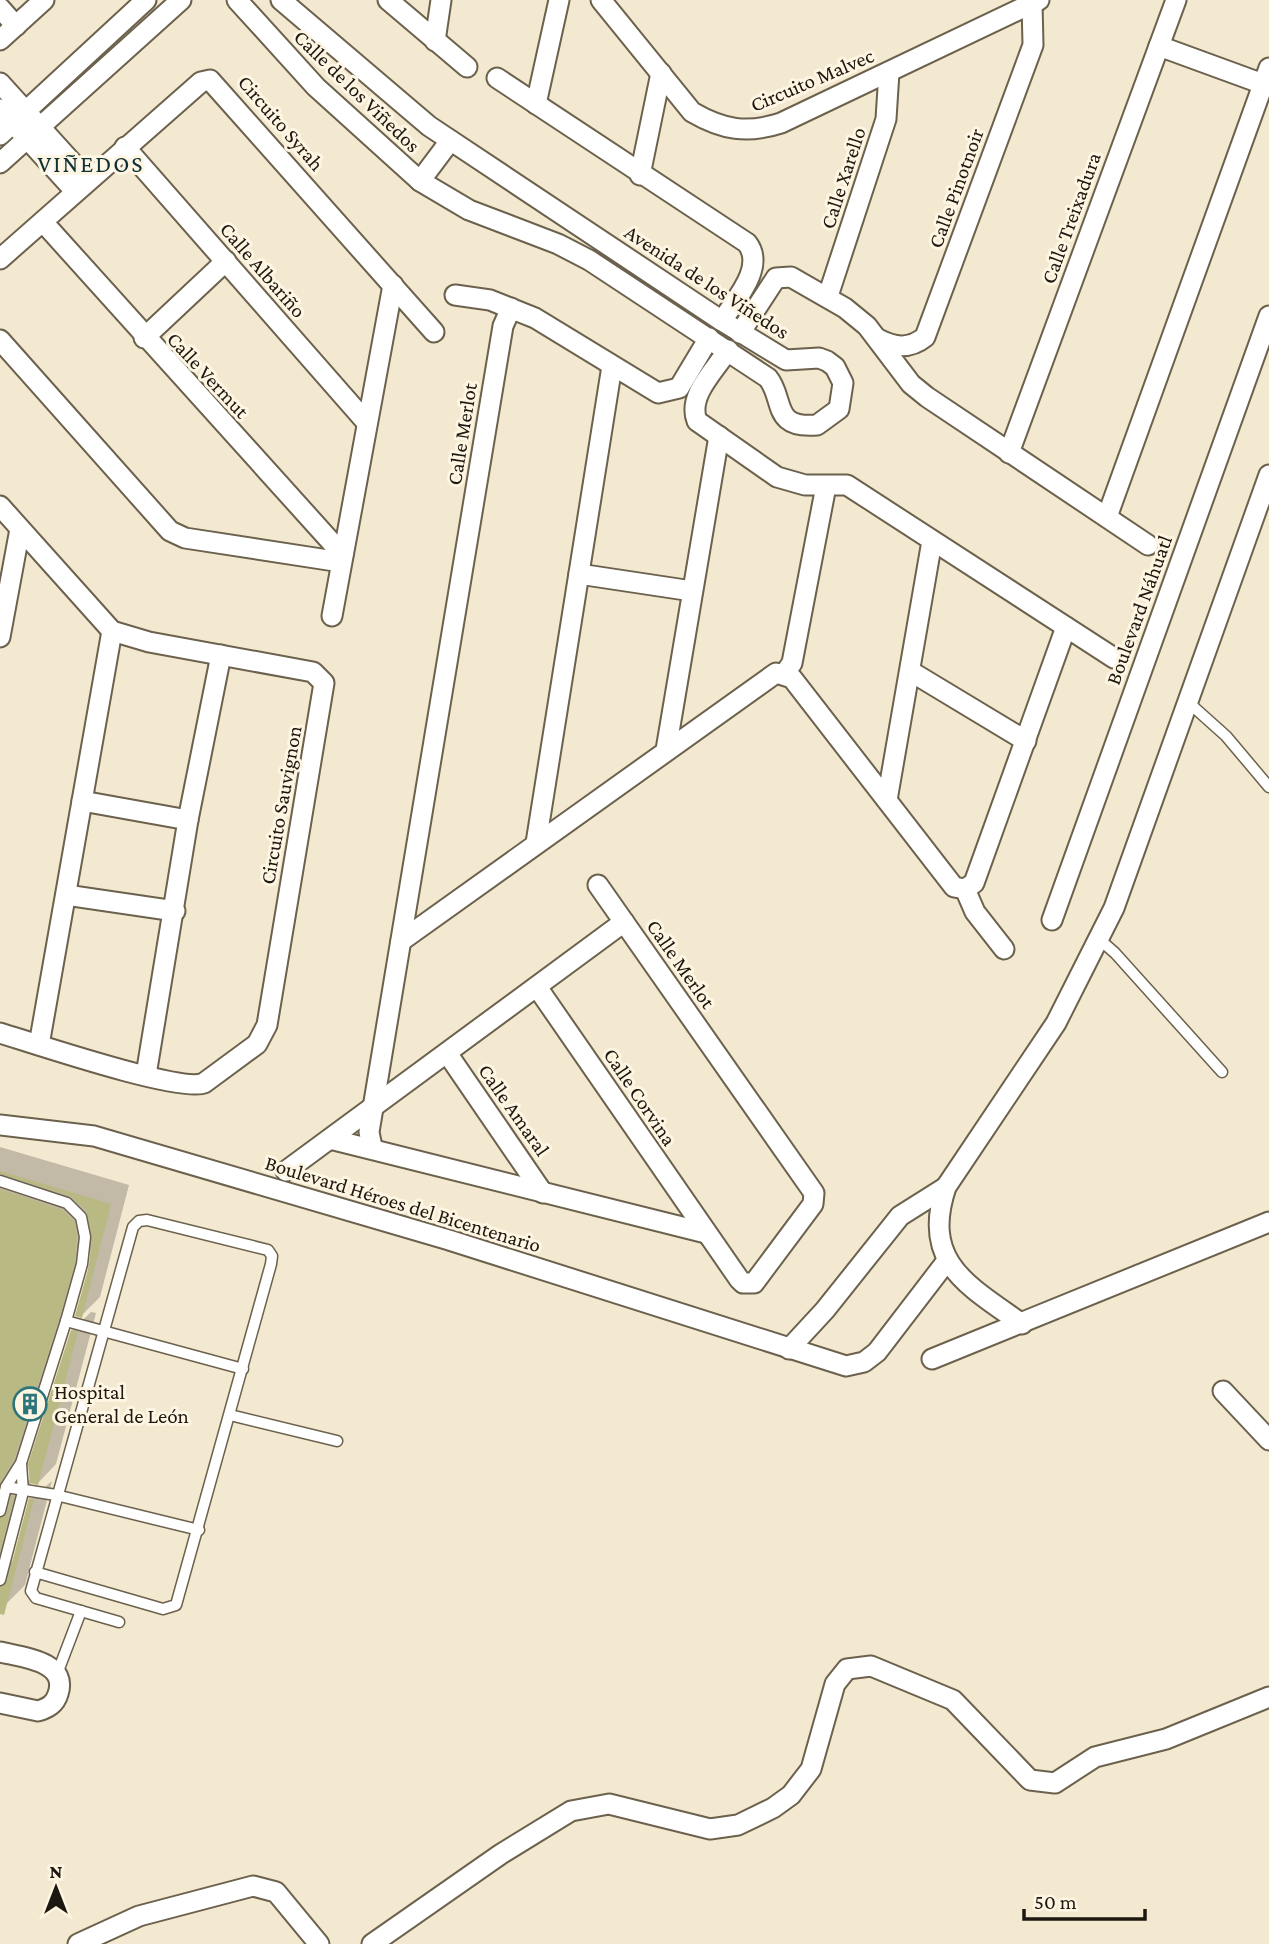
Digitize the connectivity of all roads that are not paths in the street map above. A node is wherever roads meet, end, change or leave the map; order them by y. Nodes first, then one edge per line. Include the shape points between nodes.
1 (44, 0) edge
2 (146, 0) edge
3 (181, 0) edge
4 (237, 0) edge
5 (281, 0) edge
6 (388, 0) edge
7 (441, 0) edge
8 (559, 0) edge
9 (601, 0) edge
10 (1176, 0) edge
11 (1036, 1) edge
12 (0, 8) edge
13 (16, 26) junction
14 (0, 40) edge
15 (435, 41) junction
16 (1159, 46) junction
17 (467, 67) dead end
18 (889, 72) junction
19 (660, 73) junction
20 (1266, 76) edge
21 (496, 78) dead end
22 (0, 83) edge
23 (536, 104) junction
24 (10, 120) edge
25 (33, 133) junction
26 (450, 141) junction
27 (125, 147) junction
28 (0, 163) edge
29 (640, 175) junction
30 (420, 181) junction
31 (82, 185) junction
32 (43, 222) junction
33 (0, 259) edge
34 (226, 261) junction
35 (393, 285) junction
36 (455, 295) dead end
37 (828, 296) junction
38 (511, 308) junction
39 (1269, 316) edge
40 (722, 321) junction
41 (434, 332) dead end
42 (740, 333) junction
43 (144, 338) junction
44 (709, 338) junction
45 (877, 338) junction
46 (0, 340) edge
47 (728, 350) junction
48 (612, 366) junction
49 (367, 423) junction
50 (719, 436) junction
51 (1010, 453) junction
52 (1269, 475) edge
53 (825, 486) junction
54 (0, 506) edge
55 (1107, 517) junction
56 (20, 529) junction
57 (932, 541) junction
58 (1148, 545) dead end
59 (342, 559) junction
60 (579, 574) junction
61 (692, 591) junction
62 (332, 616) dead end
63 (1066, 627) junction
64 (112, 631) junction
65 (0, 637) edge
66 (221, 655) junction
67 (1114, 658) dead end
68 (910, 671) junction
69 (785, 673) junction
70 (1188, 702) junction
71 (1026, 741) junction
72 (666, 750) junction
73 (1269, 788) edge
74 (887, 800) junction
75 (82, 801) junction
76 (188, 820) junction
77 (536, 844) junction
78 (598, 885) dead end
79 (965, 889) junction
80 (66, 895) junction
81 (408, 899) junction
82 (175, 911) junction
83 (430, 920) junction
84 (1052, 920) dead end
85 (624, 922) junction
86 (1099, 939) junction
87 (401, 941) junction
88 (1003, 949) dead end
89 (537, 987) junction
90 (0, 1033) edge
91 (39, 1045) junction
92 (447, 1053) junction
93 (381, 1058) junction
94 (1222, 1072) dead end
95 (146, 1075) junction
96 (405, 1083) junction
97 (373, 1107) junction
98 (0, 1125) edge
99 (330, 1139) junction
100 (372, 1147) junction
101 (286, 1171) dead end
102 (0, 1181) edge
103 (946, 1186) junction
104 (543, 1193) junction
105 (1269, 1222) edge
106 (706, 1233) junction
107 (946, 1262) junction
108 (748, 1284) joint
109 (66, 1321) junction
110 (1022, 1324) junction
111 (104, 1330) junction
112 (789, 1349) junction
113 (932, 1359) dead end
114 (243, 1369) junction
115 (1223, 1391) dead end
116 (230, 1415) junction
117 (1269, 1440) edge
118 (337, 1441) dead end
119 (21, 1463) junction
120 (6, 1488) junction
121 (23, 1492) junction
122 (56, 1495) junction
123 (0, 1511) edge
124 (199, 1530) junction
125 (35, 1572) junction
126 (0, 1580) edge
127 (81, 1611) junction
128 (119, 1622) dead end
129 (0, 1652) edge
130 (57, 1674) junction
131 (1269, 1697) edge
132 (0, 1703) edge
133 (78, 1944) edge
134 (319, 1944) edge
135 (372, 1944) edge

1 - 13 street
2 - 24 street
3 - 25 street
4 - 30 street, Calle de los Viñedos via 316,87
5 - 26 street, Calle de los Viñedos
6 - 15 street
7 - 15 street
8 - 23 street
9 - 19 street, Circuito Malvec
10 - 16 street, Calle Treixadura
11 - 18 street, Circuito Malvec
11 - 45 street, Calle Pinotnoir via 1033,45 926,337 911,346
12 - 13 street
13 - 14 street
15 - 17 street
16 - 20 street
16 - 51 street, Calle Treixadura
18 - 19 street, Circuito Malvec via 781,122 744,131 692,112
18 - 37 street, Calle Xarello via 886,119
19 - 29 street
20 - 55 street
21 - 23 street
22 - 24 street
23 - 29 street
24 - 25 street
25 - 28 street
25 - 31 street
26 - 30 street
26 - 40 street, Avenida de los Viñedos
27 - 31 street, Circuito Syrah
27 - 34 street, Calle Albariño
27 - 35 street, Circuito Syrah via 201,82 213,81
29 - 40 street via 751,249 754,268
30 - 44 street, Avenida de los Viñedos via 469,211 589,260
31 - 32 street, Circuito Syrah
32 - 33 street, Circuito Syrah
32 - 43 street, Calle Vermut
34 - 43 street
34 - 49 street, Calle Albariño
35 - 41 street, Circuito Syrah
35 - 49 street
36 - 38 street
37 - 42 street via 791,277 776,278
37 - 45 street
38 - 48 street via 548,324
38 - 81 street, Calle Merlot via 503,327
39 - 84 street, Boulevard Náhuatl
40 - 42 street, Avenida de los Viñedos
42 - 47 street, Avenida de los Viñedos via 786,360 819,358 835,367 844,391 839,409 817,425 791,420 778,407 768,378
43 - 59 street, Calle Vermut
44 - 47 street, Avenida de los Viñedos
44 - 48 street via 679,388 665,393 651,390
45 - 51 street via 911,384
46 - 59 street via 170,531 186,538
47 - 50 street via 697,397 694,412 697,421
48 - 60 street
49 - 59 street
50 - 53 street via 777,477
50 - 61 street
51 - 55 street
52 - 70 street
53 - 57 street via 848,485
53 - 69 street via 792,663
54 - 56 street
55 - 58 street
56 - 64 street
56 - 65 street
57 - 63 street
57 - 68 street
59 - 62 street
60 - 61 street
60 - 77 street
61 - 72 street
63 - 67 street
63 - 71 street
64 - 66 street, Circuito Sauvignon
64 - 75 street
66 - 76 street
66 - 95 street, Circuito Sauvignon via 313,672 324,683 267,1025 257,1044 200,1085
68 - 71 street
68 - 74 street
69 - 72 street via 771,674
69 - 74 street via 806,693
70 - 73 lane via 1226,736
70 - 86 street
71 - 79 street via 974,883
72 - 77 street
74 - 79 street via 954,887
75 - 76 street
75 - 80 street
76 - 82 street
77 - 83 street
78 - 85 street
79 - 88 street via 975,912
80 - 82 street
80 - 91 street
81 - 83 street via 413,909
81 - 87 street, Calle Merlot
82 - 95 street
83 - 87 street
85 - 89 street, Calle Merlot
85 - 108 street, Calle Merlot via 814,1193 813,1204 782,1247 758,1279
86 - 94 lane
86 - 103 street via 1056,1023
87 - 93 street, Calle Merlot
89 - 92 street, Calle Merlot
89 - 106 street, Calle Corvina
90 - 91 street, Circuito Sauvignon
91 - 95 street, Circuito Sauvignon
92 - 96 street, Calle Merlot
92 - 104 street, Calle Amaral
93 - 96 street via 389,1072
93 - 97 street, Calle Merlot
96 - 97 street, Calle Merlot
97 - 99 street, Calle Merlot
97 - 100 street
98 - 112 street, Boulevard Héroes del Bicentenario via 94,1136 449,1240
99 - 100 street
99 - 101 street, Calle Merlot
100 - 104 street
102 - 109 lane via 67,1202 81,1217 84,1252
103 - 107 street via 938,1211 939,1244
103 - 112 street via 900,1216
104 - 106 street
105 - 110 street
106 - 108 street, Calle Corvina via 739,1279
107 - 110 street via 969,1287
107 - 112 street, Boulevard Héroes del Bicentenario via 877,1352 864,1362 846,1366
109 - 111 lane
109 - 119 lane
110 - 113 street
111 - 114 lane
111 - 114 lane via 133,1227 143,1220 268,1250 271,1264
111 - 122 lane
114 - 116 lane
115 - 117 street
116 - 118 lane
116 - 124 lane
119 - 120 lane
119 - 121 lane
120 - 121 lane
120 - 123 lane
121 - 122 lane
121 - 126 lane
122 - 124 lane
122 - 125 lane
124 - 125 lane via 179,1600 169,1609
125 - 127 lane via 34,1597
127 - 128 lane
127 - 130 lane
129 - 130 street via 46,1664
130 - 132 street via 57,1698 45,1709
131 - 135 street via 1166,1739 1095,1757 1060,1781 1046,1784 1030,1780 953,1700 871,1666 854,1666 839,1675 835,1684 811,1769 791,1795 773,1808 738,1825 710,1829 609,1804 570,1811
133 - 134 street via 139,1916 254,1886 276,1892

